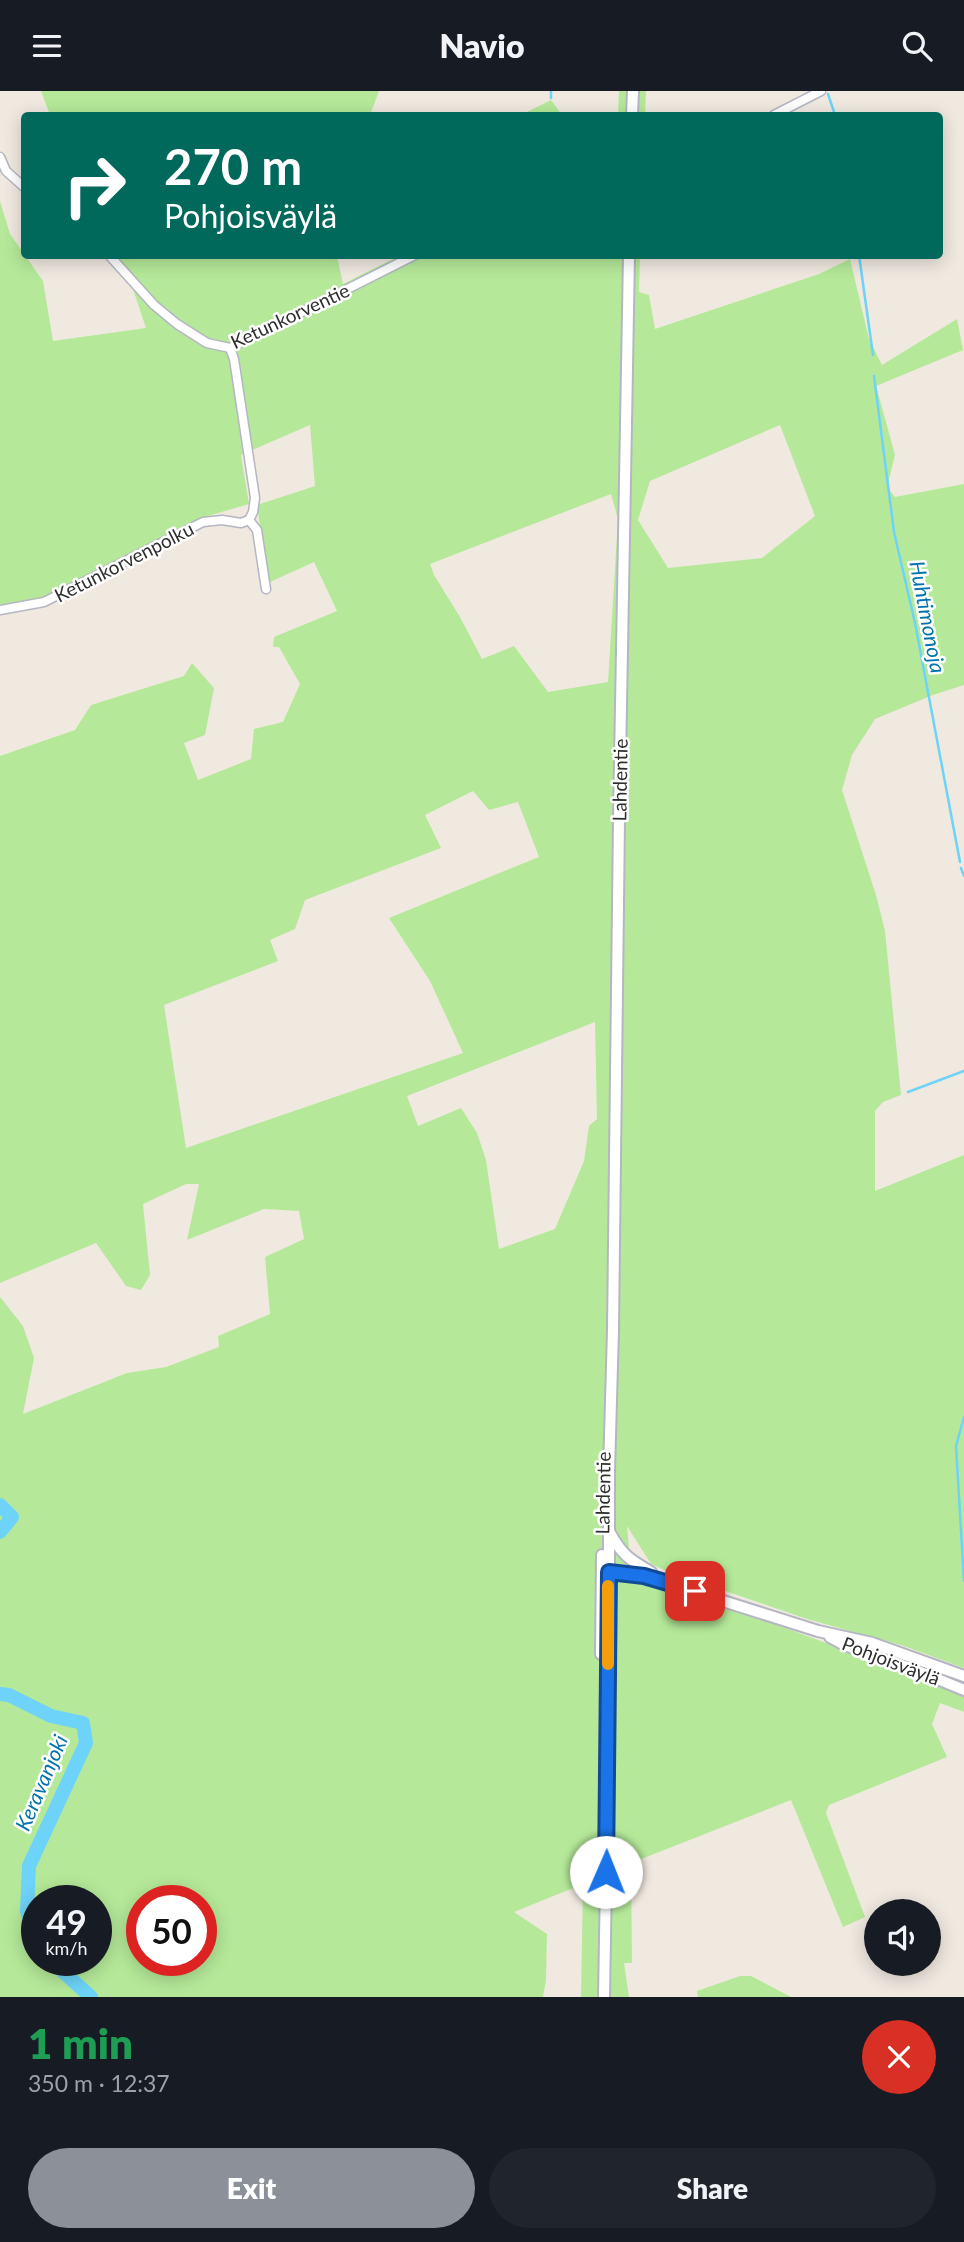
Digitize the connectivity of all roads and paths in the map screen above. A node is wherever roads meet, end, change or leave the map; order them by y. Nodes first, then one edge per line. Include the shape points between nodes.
1 (633, 91) edge
2 (821, 91) edge
3 (632, 112) edge
4 (780, 112) edge
5 (0, 157) edge
6 (21, 184) edge
7 (112, 259) edge
8 (407, 259) edge
9 (629, 259) edge
10 (230, 348) junction
11 (249, 520) junction
12 (266, 589) dead end
13 (0, 610) edge
14 (612, 1304) junction
15 (609, 1531) junction
16 (606, 1570) junction
17 (651, 1572) junction
18 (747, 1607) junction
19 (818, 1630) junction
20 (964, 1676) edge
21 (964, 1690) edge
22 (604, 1997) edge

1 - 3 main road
2 - 4 street
5 - 6 street via 6,171
7 - 10 street, Ketunkorventie via 177,324 207,343
8 - 10 street, Ketunkorventie
9 - 14 main road, Lahdentie
10 - 11 street via 255,498
11 - 12 street via 257,530
11 - 13 street, Ketunkorvenpolku via 203,522 44,602
14 - 15 main road, Lahdentie
14 - 16 main road, Lahdentie
15 - 16 main road, Lahdentie
15 - 17 main road, Pohjoisväylä via 627,1558
16 - 17 main road, Pohjoisväylä via 627,1566
16 - 18 main road, Pohjoisväylä via 644,1576
16 - 22 main road, Lahdentie
17 - 18 main road, Pohjoisväylä
18 - 19 main road, Pohjoisväylä
19 - 20 main road, Pohjoisväylä via 872,1643
19 - 21 main road, Pohjoisväylä via 845,1645

